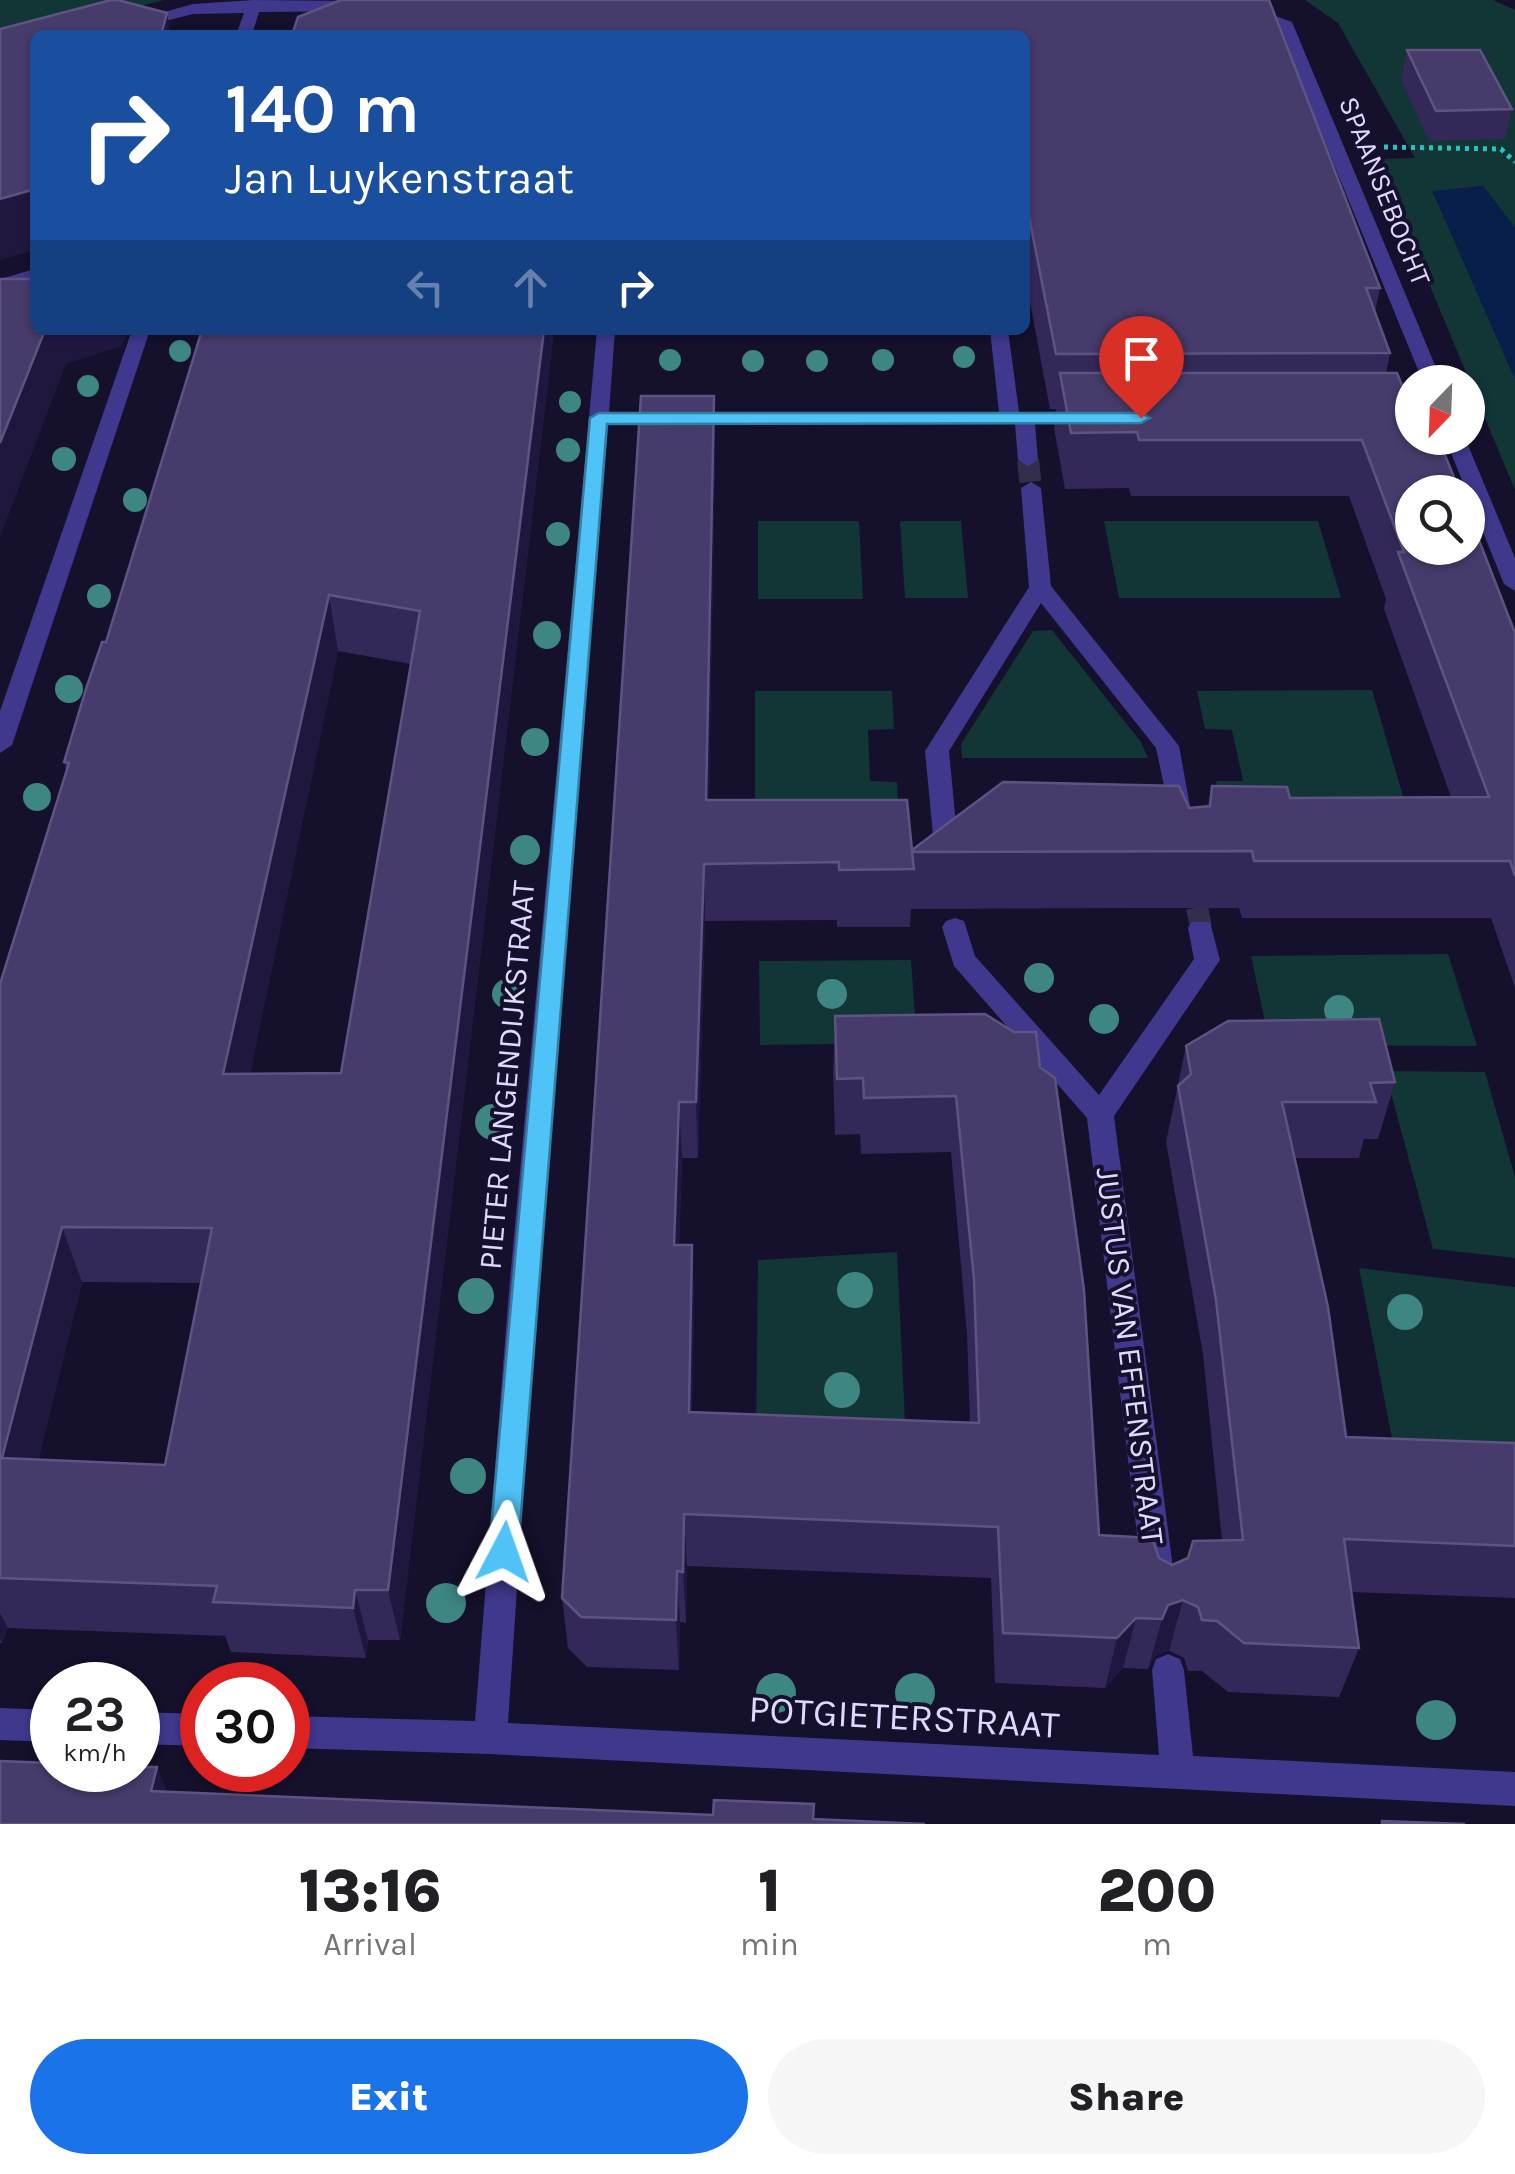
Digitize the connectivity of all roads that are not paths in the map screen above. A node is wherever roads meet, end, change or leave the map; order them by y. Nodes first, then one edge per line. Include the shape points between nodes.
1 (254, 6) junction
2 (374, 6) edge
3 (1223, 6) edge
4 (109, 30) edge
5 (246, 30) edge
6 (30, 276) edge
7 (0, 285) edge
8 (139, 335) edge
9 (606, 335) edge
10 (1000, 335) edge
11 (1426, 365) edge
12 (599, 418) junction
13 (1017, 418) junction
14 (1102, 418) edge
15 (1462, 455) edge
16 (1028, 460) tunnel mouth
17 (1031, 488) tunnel mouth
18 (1515, 584) edge
19 (1040, 587) junction
20 (0, 745) edge
21 (1184, 837) edge
22 (947, 856) edge
23 (955, 927) dead end
24 (1201, 928) tunnel mouth
25 (1100, 1115) junction
26 (1160, 1597) edge
27 (1168, 1670) edge
28 (0, 1724) edge
29 (30, 1725) edge
30 (310, 1733) edge
31 (490, 1738) junction
32 (1178, 1774) junction
33 (1515, 1788) edge

1 - 2 street
1 - 4 street via 176,12
1 - 5 street
3 - 11 street, SPAANSEBOCHT via 1284,22
6 - 7 street
8 - 20 street
9 - 12 street, PIETER LANGENDIJKSTRAAT
10 - 13 street
12 - 13 street
12 - 31 street, PIETER LANGENDIJKSTRAAT
13 - 14 street
13 - 16 street
15 - 18 street
17 - 19 street
19 - 21 street via 1166,746
19 - 22 street via 937,751
23 - 25 street via 963,959
24 - 25 street via 1207,960
25 - 26 street, JUSTUS VAN EFFENSTRAAT
27 - 32 street
28 - 29 street
30 - 31 street, POTGIETERSTRAAT
31 - 32 street, POTGIETERSTRAAT
32 - 33 street, POTGIETERSTRAAT

